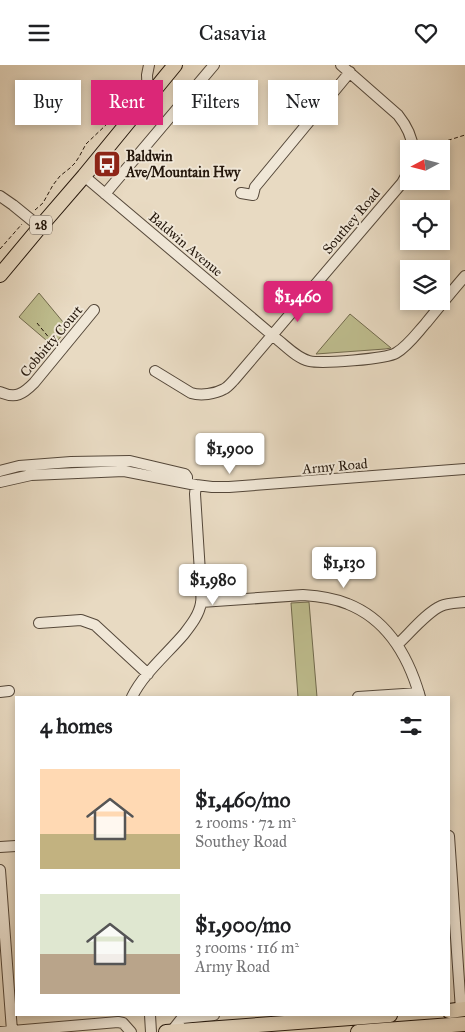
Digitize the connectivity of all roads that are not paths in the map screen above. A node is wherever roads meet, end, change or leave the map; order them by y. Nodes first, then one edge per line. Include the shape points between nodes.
1 (151, 65) edge
2 (214, 65) edge
3 (341, 65) edge
4 (170, 70) edge
5 (350, 73) junction
6 (147, 80) edge
7 (162, 80) edge
8 (125, 125) edge
9 (413, 140) edge
10 (84, 176) junction
11 (400, 185) edge
12 (241, 193) dead end
13 (105, 194) junction
14 (0, 196) edge
15 (40, 227) junction
16 (0, 275) edge
17 (465, 275) edge
18 (94, 310) dead end
19 (272, 335) junction
20 (155, 371) dead end
21 (0, 392) edge
22 (465, 469) edge
23 (0, 471) edge
24 (0, 481) edge
25 (191, 484) junction
26 (201, 602) junction
27 (465, 602) edge
28 (39, 623) dead end
29 (398, 644) junction
30 (148, 674) junction
31 (419, 695) edge
32 (133, 696) edge
33 (388, 696) edge
34 (15, 846) edge
35 (0, 847) edge
36 (450, 868) edge
37 (0, 870) edge
38 (451, 899) edge
39 (3, 937) edge
40 (458, 1010) edge
41 (150, 1016) edge
42 (201, 1016) edge
43 (373, 1016) joint
44 (464, 1024) edge
45 (266, 1029) edge
46 (407, 1030) edge
47 (12, 1031) edge
48 (374, 1031) edge
49 (0, 1032) edge
50 (131, 1032) edge
51 (151, 1032) edge
52 (166, 1032) edge
53 (171, 1032) edge
54 (358, 1032) edge

1 - 4 street via 156,71
1 - 6 street
2 - 13 street
3 - 5 street
4 - 7 main road, 28
5 - 9 street via 398,115
5 - 12 street via 254,187 252,195
8 - 10 main road, 28
10 - 13 street, Baldwin Avenue
10 - 15 main road, 28
11 - 19 street, Southey Road
13 - 19 street, Baldwin Avenue
14 - 15 street
15 - 16 main road, 28
17 - 19 street, Baldwin Avenue via 420,330 395,354 308,361
18 - 21 street, Cobbitty Court via 26,391 17,395
19 - 20 street, Southey Road via 225,389 212,393 191,393
22 - 25 street, Army Road via 229,487
23 - 25 street via 19,466 130,461 185,474
24 - 25 street, Army Road via 31,475 124,471
25 - 26 street via 195,494
26 - 29 street via 303,595 334,599 374,619
26 - 30 street via 192,625
27 - 29 street via 441,606
28 - 30 street via 81,620 95,625
29 - 31 street
30 - 32 street
31 - 33 street
34 - 35 street
36 - 38 street
37 - 39 street
38 - 40 street
39 - 47 street
40 - 44 main road
41 - 51 street
42 - 53 street via 182,1019
43 - 45 main road
43 - 48 main road
44 - 46 main road
45 - 53 main road
46 - 48 main road
47 - 49 street
47 - 50 street via 118,1022
48 - 54 main road
52 - 53 main road

